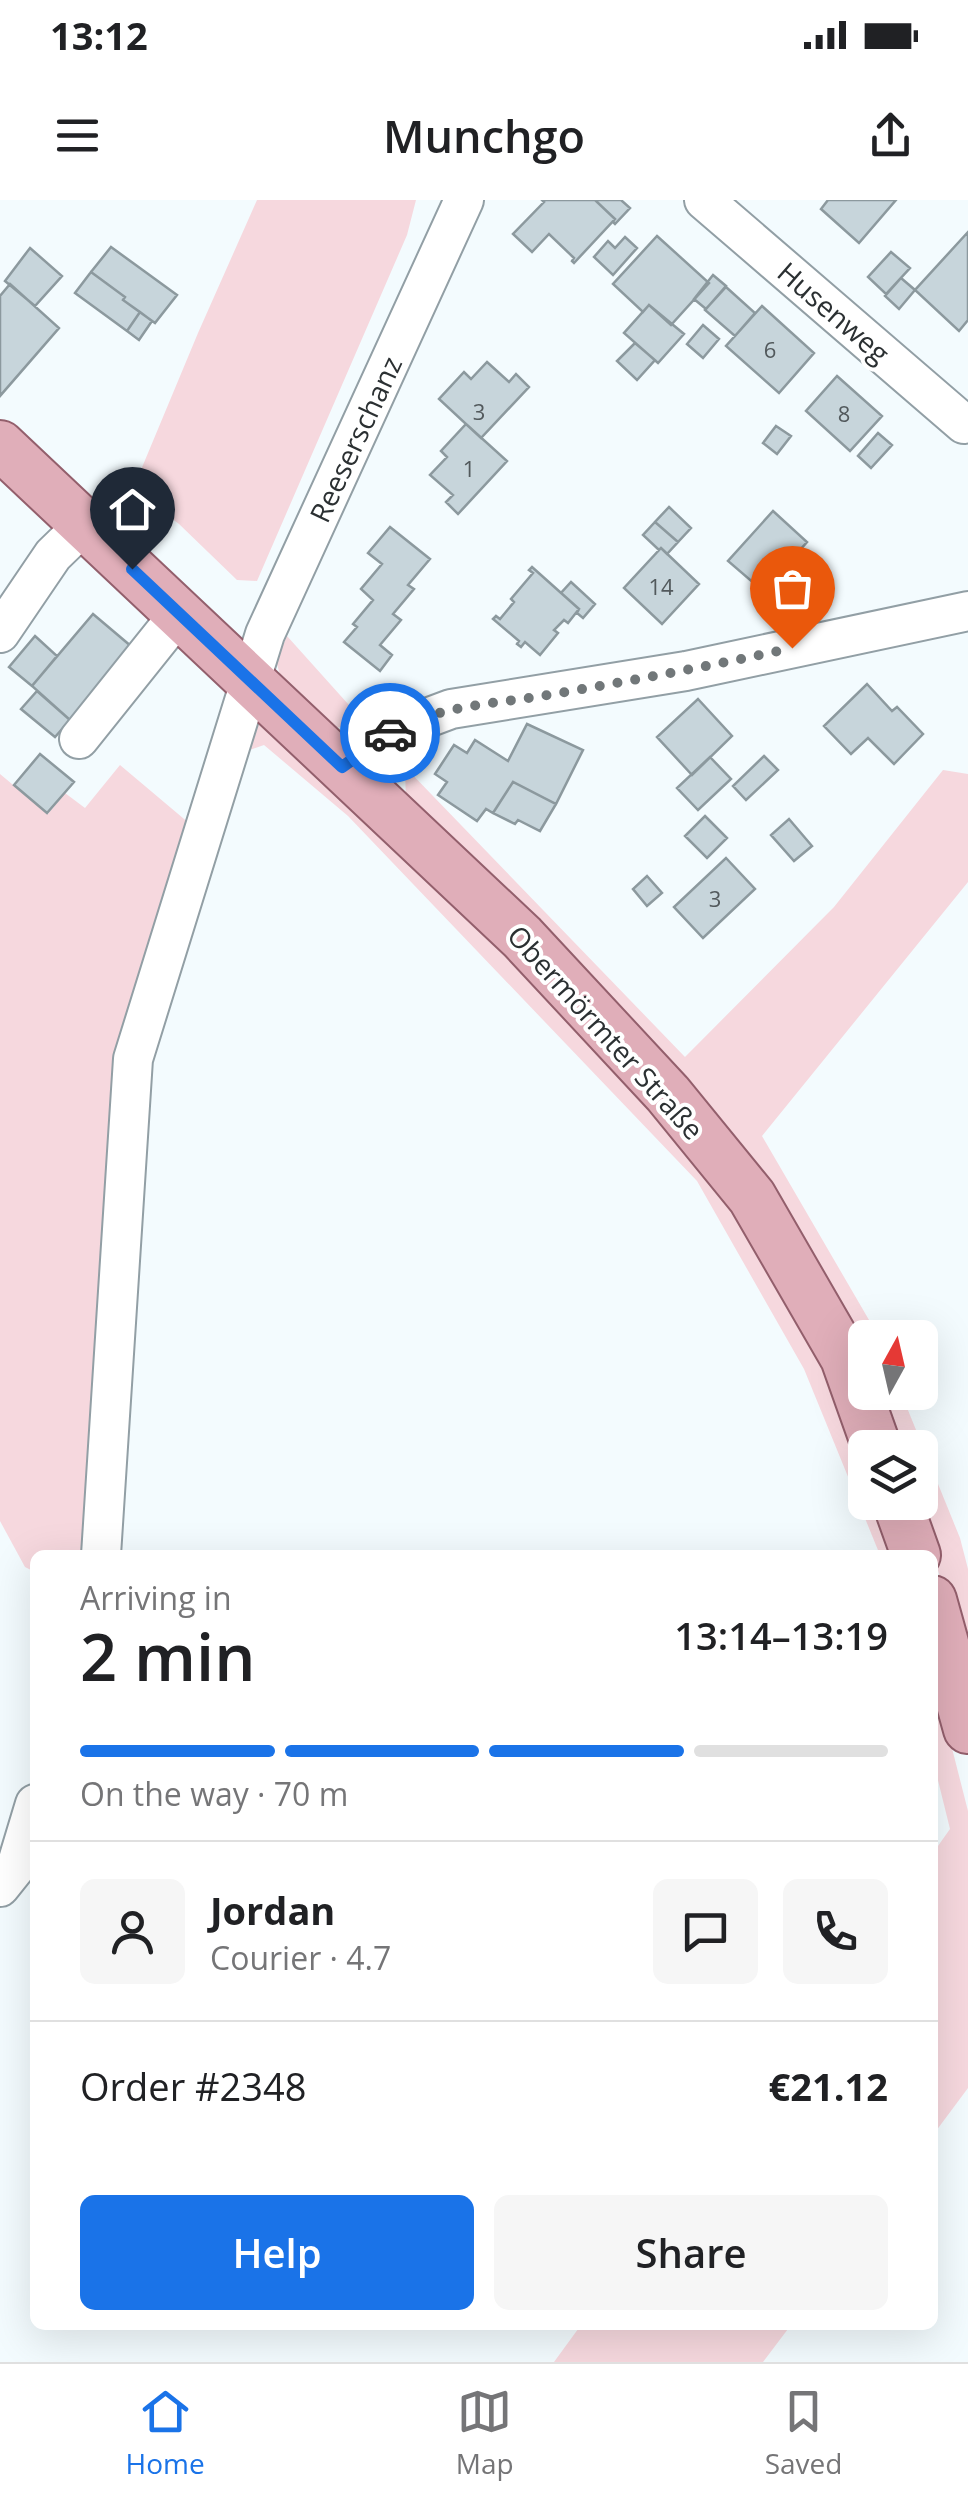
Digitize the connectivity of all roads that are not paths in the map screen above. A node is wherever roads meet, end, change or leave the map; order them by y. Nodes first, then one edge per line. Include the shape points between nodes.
1 (464, 200) edge
2 (704, 200) edge
3 (964, 424) dead end
4 (0, 445) edge
5 (84, 524) junction
6 (968, 611) edge
7 (180, 614) junction
8 (0, 633) edge
9 (249, 680) junction
10 (79, 739) dead end
11 (342, 767) junction
12 (871, 1430) edge
13 (903, 1520) edge
14 (101, 1550) edge
15 (914, 1550) edge
16 (938, 1621) edge
17 (968, 1728) edge
18 (30, 1821) edge
19 (0, 1887) edge

1 - 9 street, Reeserschanz
2 - 3 street, Husenweg
4 - 5 main road, Obermörmter Straße
5 - 7 main road, Obermörmter Straße
5 - 8 street via 53,554
6 - 11 street via 686,671 450,709 395,730
7 - 9 main road, Obermörmter Straße
7 - 10 street
9 - 11 main road, Obermörmter Straße
9 - 14 street, Reeserschanz via 133,1059
11 - 12 main road, Obermörmter Straße via 522,937 668,1094 752,1197 845,1358
13 - 15 main road
16 - 17 main road
18 - 19 street via 16,1867

